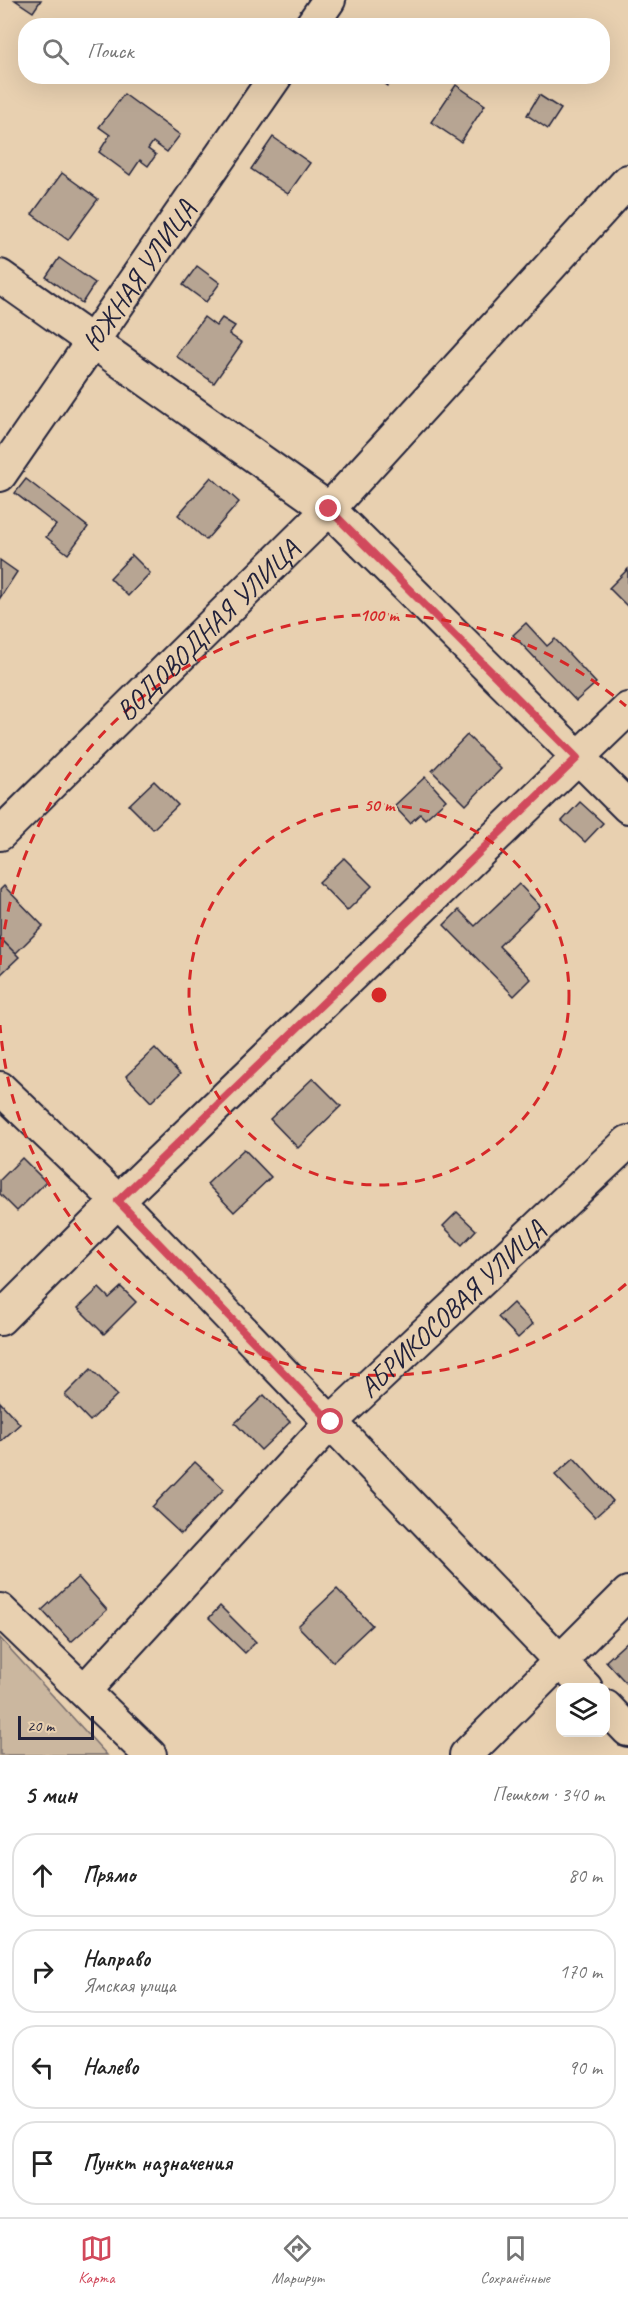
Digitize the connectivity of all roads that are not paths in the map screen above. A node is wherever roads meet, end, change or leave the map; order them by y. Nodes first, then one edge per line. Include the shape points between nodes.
1 (329, 0) edge
2 (317, 18) edge
3 (271, 84) edge
4 (628, 181) edge
5 (0, 276) edge
6 (94, 341) junction
7 (0, 475) edge
8 (329, 509) junction
9 (628, 709) edge
10 (577, 758) junction
11 (628, 807) edge
12 (0, 834) edge
13 (0, 1088) edge
14 (628, 1142) edge
15 (118, 1201) junction
16 (0, 1319) edge
17 (331, 1422) junction
18 (628, 1593) edge
19 (0, 1610) edge
20 (559, 1660) junction
21 (581, 1683) edge
22 (84, 1691) junction
23 (610, 1711) edge
24 (628, 1730) edge
25 (150, 1755) edge
26 (466, 1755) edge

1 - 2 street
3 - 6 street, ЮЖНАЯ УЛИЦА
4 - 8 street, ВОДОВОДНАЯ УЛИЦА
5 - 6 street
6 - 7 street, ЮЖНАЯ УЛИЦА
6 - 8 street
8 - 10 street
8 - 12 street, ВОДОВОДНАЯ УЛИЦА
9 - 10 street
10 - 11 street
10 - 15 street
13 - 15 street
14 - 17 street, АБРИКОСОВАЯ УЛИЦА
15 - 16 street
15 - 17 street
17 - 20 street
17 - 22 street, АБРИКОСОВАЯ УЛИЦА
18 - 20 street
19 - 22 street
20 - 21 street
20 - 26 street
22 - 25 street
23 - 24 street

